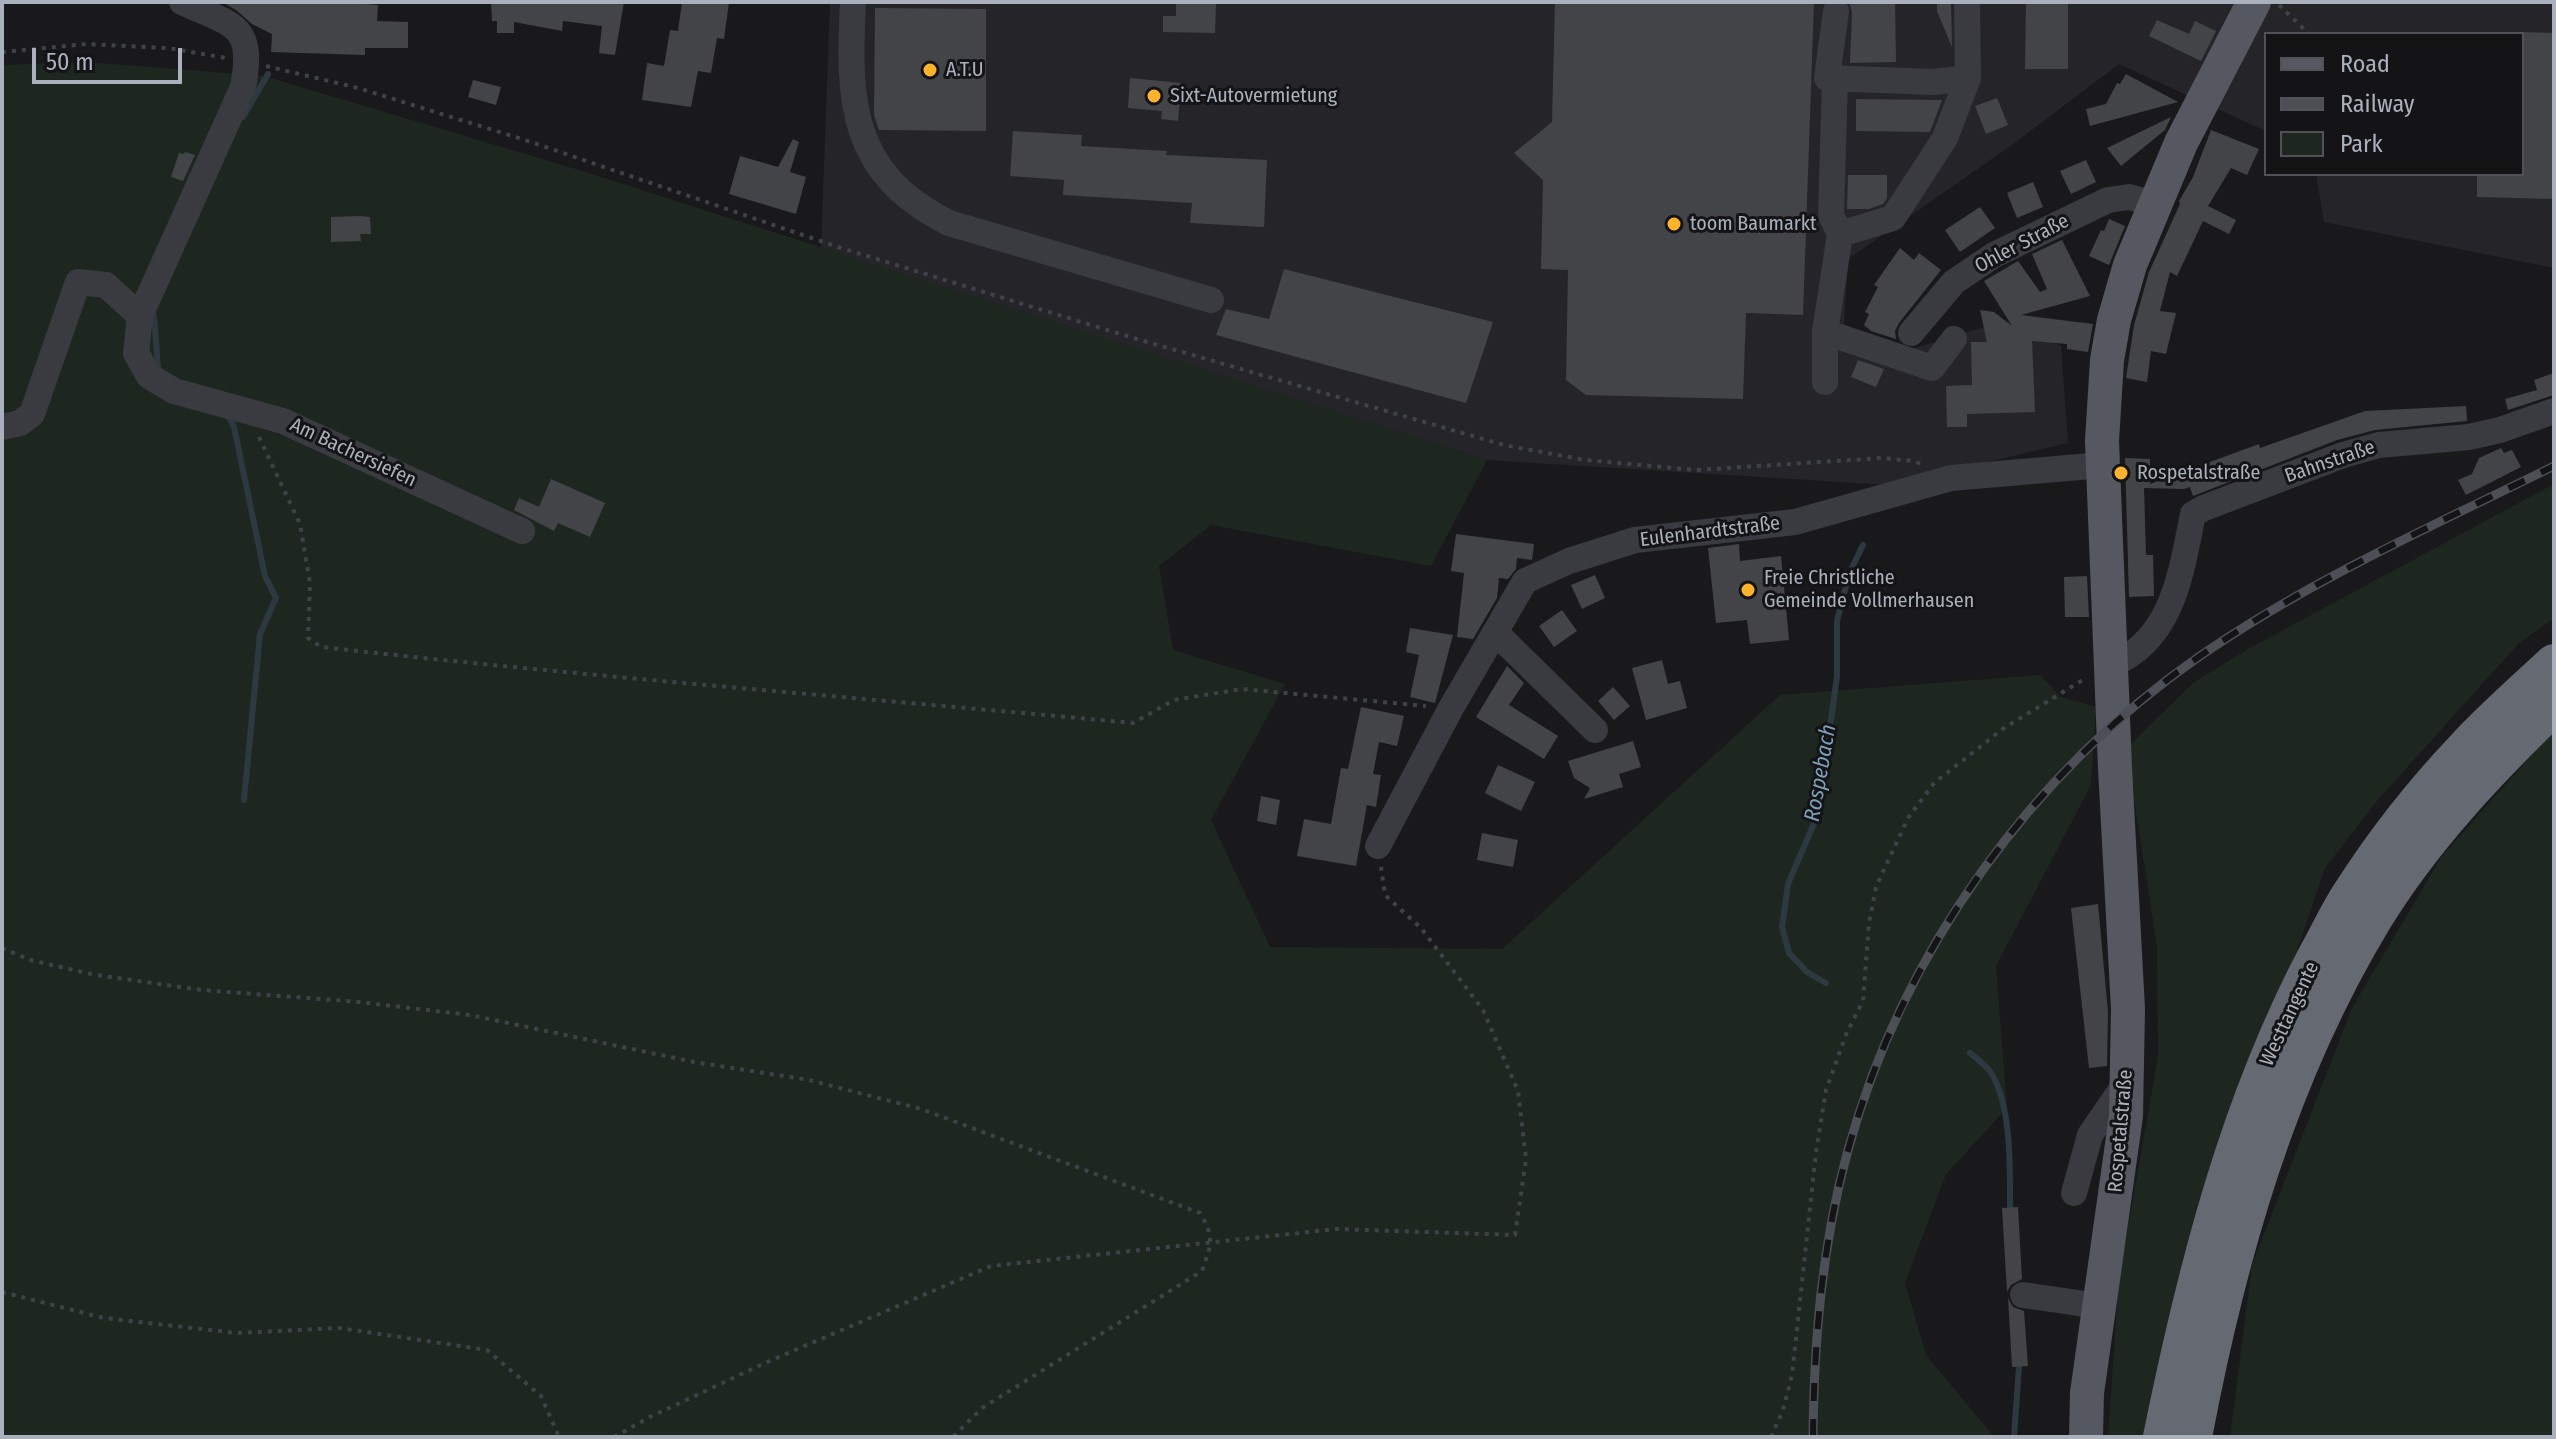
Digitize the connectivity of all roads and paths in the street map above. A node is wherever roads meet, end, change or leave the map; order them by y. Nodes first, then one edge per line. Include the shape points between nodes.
1 (182, 2) edge
2 (853, 2) edge
3 (1967, 2) edge
4 (2222, 2) edge
5 (2266, 3) edge
6 (1836, 11) dead end
7 (2306, 32) edge
8 (2237, 35) junction
9 (2, 52) edge
10 (248, 62) junction
11 (1835, 78) junction
12 (1968, 78) junction
13 (2155, 204) junction
14 (1840, 234) junction
15 (1211, 300) dead end
16 (140, 316) junction
17 (1825, 332) junction
18 (1911, 333) dead end
19 (1954, 339) dead end
20 (1825, 382) dead end
21 (2554, 411) edge
22 (248, 413) junction
23 (2, 427) edge
24 (1882, 458) dead end
25 (2103, 465) junction
26 (522, 531) dead end
27 (1495, 632) junction
28 (2554, 663) edge
29 (2111, 665) junction
30 (2554, 706) edge
31 (1451, 708) junction
32 (1595, 730) dead end
33 (1378, 846) joint
34 (2, 948) edge
35 (2127, 1081) junction
36 (2074, 1193) dead end
37 (1211, 1245) junction
38 (2, 1292) edge
39 (2023, 1295) dead end
40 (2099, 1306) junction
41 (559, 1437) edge
42 (614, 1437) edge
43 (953, 1437) edge
44 (1771, 1437) edge
45 (2086, 1437) edge
46 (2162, 1437) edge
47 (2193, 1437) edge

1 - 10 street via 236,28 244,37
2 - 15 street via 851,76 860,133 886,176 923,211
3 - 12 street
4 - 8 main road
5 - 7 path
5 - 8 main road, Rospetalstraße
6 - 11 street via 1827,78
8 - 13 main road, Rospetalstraße
9 - 10 path via 87,44 168,48
10 - 16 street, Am Bachersiefen via 243,87
10 - 24 path via 358,88 838,247 1504,445 1585,460 1696,470
11 - 12 street
11 - 14 street via 1831,215
12 - 14 street via 1945,138 1893,218
13 - 18 street, Ohler Straße via 2129,197 2108,200 1994,255 1954,282
13 - 25 main road, Rospetalstraße via 2114,320 2103,396
14 - 17 street
16 - 22 street, Am Bachersiefen via 136,353 149,376 174,391
16 - 23 street via 106,285 78,282 32,414
17 - 19 street via 1932,368
17 - 20 street
21 - 29 street, Bahnstraße via 2469,437 2379,445 2343,455 2193,514 2173,597 2159,629
22 - 26 street, Am Bachersiefen via 283,421
22 - 31 path via 300,524 310,583 308,638 321,647 1133,723 1174,700 1242,689
25 - 27 street, Eulenhardtstraße via 1951,478 1795,522 1635,540 1525,581
25 - 29 main road, Rospetalstraße
27 - 31 street, Eulenhardtstraße
27 - 32 street
28 - 46 highway, Westtangente via 2466,746 2410,813 2349,895 2290,1007 2257,1084 2223,1187 2183,1331
29 - 35 main road, Rospetalstraße
29 - 44 path via 2032,710 1954,765 1908,818 1891,852 1869,923 1863,1001 1826,1090 1792,1375
30 - 47 highway, Westtangente via 2435,833 2374,917 2313,1033 2257,1175 2210,1344
31 - 33 street, Eulenhardtstraße
33 - 37 path via 1385,895 1421,928 1483,1010 1518,1091 1526,1159 1515,1235 1336,1229
34 - 37 path via 96,975 470,1015 809,1080 921,1109 1200,1213
35 - 36 street via 2090,1135
35 - 40 main road, Rospetalstraße
37 - 42 path via 991,1266 765,1363
37 - 43 path via 1202,1271 982,1408
38 - 41 path via 119,1320 237,1333 339,1328 487,1350 541,1396
39 - 40 street
40 - 45 main road, Rospetalstraße

